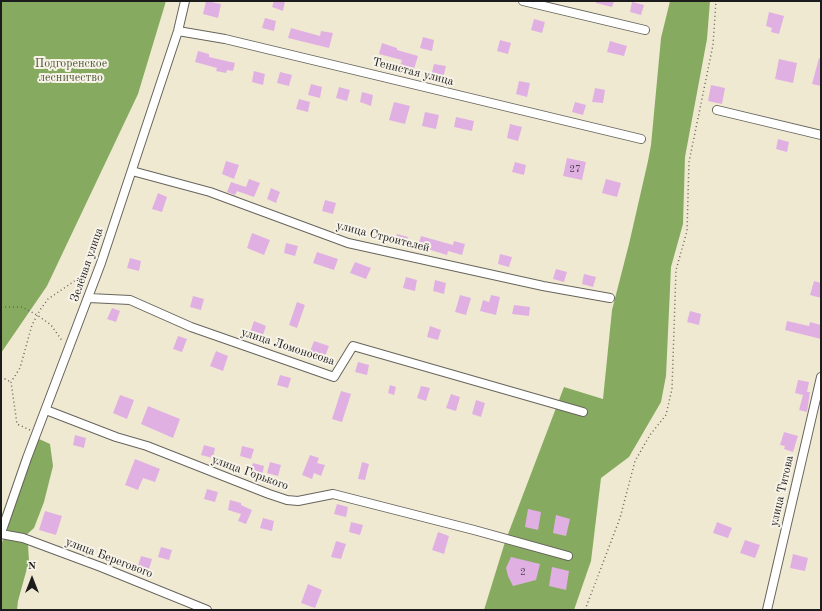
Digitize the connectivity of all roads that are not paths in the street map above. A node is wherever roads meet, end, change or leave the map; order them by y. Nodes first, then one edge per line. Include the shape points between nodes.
1 (185, 1) edge
2 (522, 1) edge
3 (645, 30) dead end
4 (178, 31) junction
5 (717, 110) dead end
6 (821, 135) edge
7 (641, 140) dead end
8 (132, 171) junction
9 (89, 298) junction
10 (610, 298) dead end
11 (821, 377) edge
12 (46, 410) junction
13 (583, 412) dead end
14 (1, 534) edge
15 (568, 556) dead end
16 (207, 610) edge
17 (767, 610) edge

1 - 4 street, Зелёная улица
2 - 3 street
4 - 7 street, Тенистая улица via 225,39
4 - 8 street, Зелёная улица
5 - 6 street
8 - 9 street, Зелёная улица
8 - 10 street, улица Строителей via 210,192 348,243 543,286
9 - 12 street, Зелёная улица
9 - 13 street, улица Ломоносова via 130,300 192,327 334,377 353,346
11 - 17 street, улица Титова
12 - 14 street, Зелёная улица
12 - 15 street, улица Горького via 281,498 292,501 333,494
14 - 16 street, улица Берегового via 23,538

